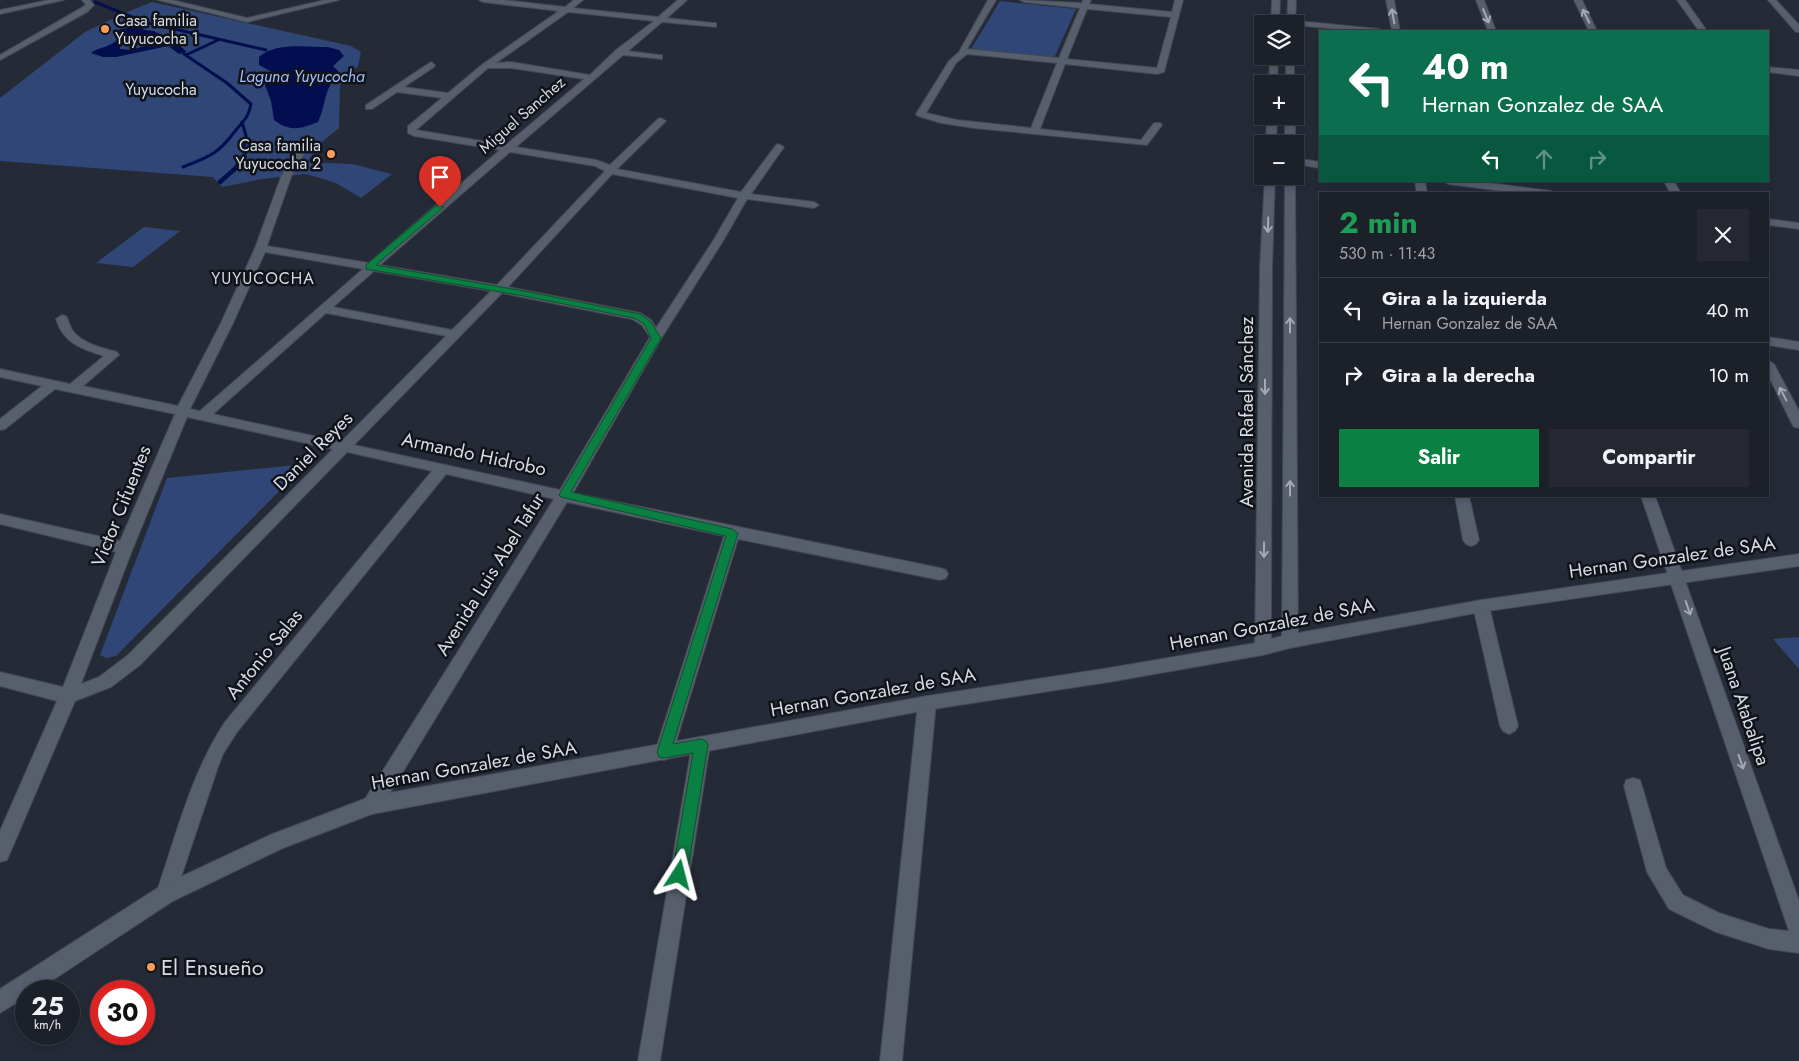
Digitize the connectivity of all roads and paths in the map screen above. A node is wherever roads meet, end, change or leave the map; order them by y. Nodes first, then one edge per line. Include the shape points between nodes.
1 (60, 0) edge
2 (86, 0) edge
3 (162, 0) edge
4 (204, 0) edge
5 (335, 0) edge
6 (483, 0) edge
7 (487, 0) edge
8 (579, 0) edge
9 (683, 0) edge
10 (992, 0) edge
11 (1024, 0) edge
12 (1179, 0) edge
13 (1390, 0) edge
14 (1480, 0) edge
15 (1578, 0) edge
16 (1681, 0) edge
17 (1772, 0) edge
18 (1276, 1) edge
19 (1292, 2) edge
20 (1086, 3) edge
21 (183, 5) junction
22 (566, 10) junction
23 (0, 12) edge
24 (1176, 14) junction
25 (1275, 15) edge
26 (1291, 15) edge
27 (659, 20) junction
28 (1304, 24) edge
29 (713, 25) dead end
30 (1368, 30) edge
31 (1396, 30) edge
32 (1492, 30) edge
33 (1593, 30) edge
34 (1702, 30) edge
35 (1799, 30) edge
36 (619, 52) junction
37 (968, 53) junction
38 (659, 57) dead end
39 (0, 58) edge
40 (1061, 62) junction
41 (431, 65) dead end
42 (486, 66) junction
43 (1769, 70) edge
44 (1799, 73) edge
45 (589, 77) junction
46 (395, 88) junction
47 (450, 96) junction
48 (369, 107) dead end
49 (660, 122) dead end
50 (1157, 125) dead end
51 (1034, 132) junction
52 (308, 138) dead end
53 (779, 147) dead end
54 (510, 148) junction
55 (1304, 162) edge
56 (1319, 165) edge
57 (610, 171) junction
58 (1456, 182) edge
59 (1270, 185) edge
60 (1290, 185) edge
61 (1537, 192) edge
62 (744, 196) junction
63 (814, 205) dead end
64 (1769, 222) edge
65 (1799, 226) edge
66 (261, 248) junction
67 (370, 267) junction
68 (499, 289) junction
69 (323, 309) junction
70 (62, 319) dead end
71 (455, 334) junction
72 (656, 338) junction
73 (1769, 341) edge
74 (1799, 346) edge
75 (1769, 366) edge
76 (0, 373) edge
77 (54, 384) junction
78 (73, 388) junction
79 (183, 410) junction
80 (204, 415) junction
81 (1799, 424) edge
82 (0, 426) edge
83 (346, 446) junction
84 (443, 468) junction
85 (564, 495) junction
86 (1462, 497) edge
87 (1648, 497) edge
88 (0, 519) edge
89 (732, 533) junction
90 (1471, 540) dead end
91 (125, 548) junction
92 (1799, 560) edge
93 (940, 574) dead end
94 (1678, 578) junction
95 (1481, 606) junction
96 (1290, 641) junction
97 (1264, 648) junction
98 (0, 679) edge
99 (68, 696) junction
100 (927, 703) junction
101 (1509, 726) dead end
102 (701, 745) junction
103 (664, 752) junction
104 (1633, 786) dead end
105 (372, 805) junction
106 (2, 840) edge
107 (166, 894) junction
108 (1799, 930) edge
109 (1799, 943) edge
110 (0, 1002) edge
111 (649, 1061) edge
112 (891, 1061) edge

1 - 23 street
2 - 39 street via 90,5 84,10
3 - 21 street
4 - 21 street
5 - 21 street via 247,20
6 - 7 street
7 - 22 street
8 - 22 street
9 - 27 street, Miguel Sanchez
10 - 37 street via 962,49
11 - 20 street
12 - 24 street
31 -> 13 street
14 -> 32 street
33 -> 15 street
16 - 34 street
17 - 35 street
18 - 19 street
18 - 25 street
19 - 26 street
20 - 24 street
20 - 40 street
22 - 27 street
22 - 42 street
24 - 40 street via 1161,70
27 - 29 street
27 - 36 street, Miguel Sanchez
28 - 30 street
36 - 38 street
36 - 45 street, Miguel Sanchez
37 - 40 street
37 - 51 street via 953,61 921,114 945,121
40 - 51 street
41 - 46 street
42 - 45 street via 511,65
42 - 47 street
43 - 44 street
45 - 54 street, Miguel Sanchez
46 - 47 street
46 - 48 street
47 - 54 street via 411,131
49 - 57 street, Daniel Reyes
50 - 51 street via 1144,143
52 - 66 street, Victor Cifuentes via 286,177
53 - 62 street, Avenida Luis Abel Tafur
54 - 57 street via 596,163
54 - 67 street, Miguel Sanchez
55 - 56 street
57 - 62 street
57 - 68 street, Daniel Reyes
58 - 61 street
59 -> 97 street, Avenida Rafael Sánchez via 1266,267
96 -> 60 street
62 - 63 street
62 - 72 street, Avenida Luis Abel Tafur
64 - 65 street
66 - 67 street
66 - 79 street, Victor Cifuentes
67 - 68 street
67 - 69 street, Miguel Sanchez
68 - 71 street, Daniel Reyes
68 - 72 street via 636,316 647,323
69 - 71 street
69 - 80 street, Miguel Sanchez
70 - 78 street via 67,334 76,341 113,355
71 - 83 street, Daniel Reyes
72 - 85 street, Avenida Luis Abel Tafur
73 - 74 street
81 -> 75 street
76 - 77 street, Armando Hidrobo
77 - 78 street, Armando Hidrobo
77 - 82 street
78 - 79 street, Armando Hidrobo
79 - 80 street, Armando Hidrobo
79 - 91 street, Victor Cifuentes
80 - 83 street, Armando Hidrobo
83 - 84 street, Armando Hidrobo
83 - 99 street, Daniel Reyes via 134,660 105,682
84 - 85 street, Armando Hidrobo
84 - 107 street, Antonio Salas via 216,750
85 - 89 street, Armando Hidrobo
85 - 105 street, Avenida Luis Abel Tafur
86 - 90 street
87 - 94 street, Juana Atabalipa
88 - 91 street
89 - 93 street, Armando Hidrobo
89 - 103 street
91 - 99 street, Victor Cifuentes
92 - 94 street, Hernan Gonzalez de SAA
94 - 95 street, Hernan Gonzalez de SAA
94 -> 108 street, Juana Atabalipa
95 - 96 street, Hernan Gonzalez de SAA
95 - 101 street
96 - 97 street, Hernan Gonzalez de SAA
97 - 100 street, Hernan Gonzalez de SAA
98 - 99 street
99 - 106 street, Victor Cifuentes
100 - 102 street, Hernan Gonzalez de SAA
100 - 112 street
102 - 103 street, Hernan Gonzalez de SAA
102 - 111 street
103 - 105 street, Hernan Gonzalez de SAA
104 - 109 street via 1658,872 1676,902 1716,922 1769,939
105 - 107 street, Hernan Gonzalez de SAA via 277,841
107 - 110 street, Hernan Gonzalez de SAA

